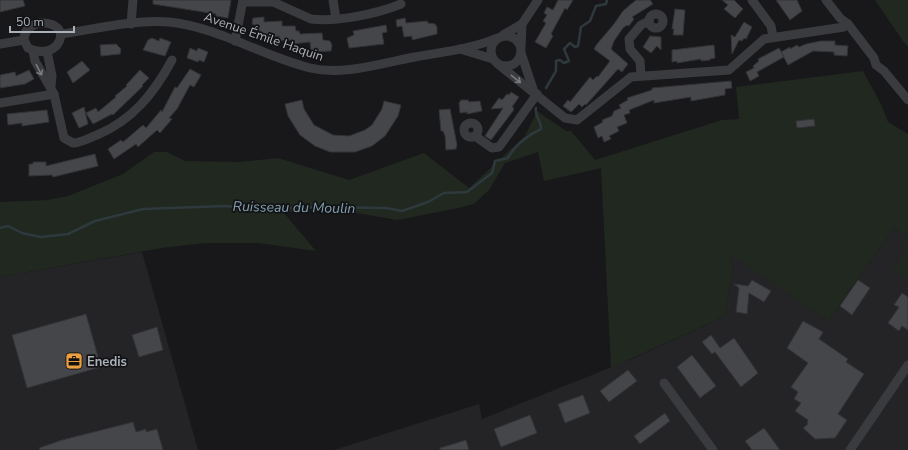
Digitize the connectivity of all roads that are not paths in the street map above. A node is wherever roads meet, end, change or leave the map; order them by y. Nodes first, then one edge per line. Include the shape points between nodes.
1 (133, 0) edge
2 (333, 0) edge
3 (538, 0) edge
4 (752, 0) edge
5 (826, 0) edge
6 (833, 0) edge
7 (243, 1) edge
8 (401, 4) dead end
9 (336, 19) junction
10 (649, 21) dead end
11 (131, 24) junction
12 (522, 24) junction
13 (848, 24) junction
14 (60, 34) junction
15 (500, 37) junction
16 (773, 37) junction
17 (24, 40) junction
18 (235, 41) junction
19 (0, 44) edge
20 (458, 48) junction
21 (521, 50) junction
22 (33, 51) junction
23 (48, 51) junction
24 (172, 60) dead end
25 (496, 62) junction
26 (641, 75) junction
27 (52, 90) junction
28 (536, 93) junction
29 (908, 100) edge
30 (0, 103) edge
31 (476, 136) dead end
32 (908, 365) edge
33 (664, 383) dead end
34 (713, 450) edge
35 (850, 450) edge

1 - 11 street
2 - 9 street
3 - 12 street
4 - 16 street via 771,26
5 - 13 street
6 - 13 street via 845,15
7 - 9 street via 273,2 311,19
7 - 18 street
8 - 9 street via 389,9
10 - 26 street via 629,39 630,49 640,61
11 - 14 street, Avenue Émile Haquin
11 - 18 street, Avenue Émile Haquin via 179,23
12 - 15 street, Avenue Émile Haquin
12 - 21 street
13 - 16 street via 844,27
13 - 29 street via 874,58 880,61 884,71
14 - 17 street via 54,25 40,23 26,31
14 - 23 street via 57,46
15 - 20 street, Avenue Émile Haquin
15 - 21 street via 513,37
15 - 25 street via 494,41 490,50
16 - 26 street via 760,41 729,70
17 - 19 street
17 - 22 street
18 - 20 street, Avenue Émile Haquin via 309,68 332,71
20 - 25 street
21 - 25 street via 520,58 512,65 503,66
21 - 28 street
22 - 23 street
22 -> 27 street via 38,67
23 - 27 street
24 - 27 street via 155,90 139,108 109,129 77,143 64,138
25 -> 28 street
26 - 28 street via 631,77 577,120 565,118
27 - 30 street
28 - 31 street via 499,147 492,148
32 - 35 street
33 - 34 street

